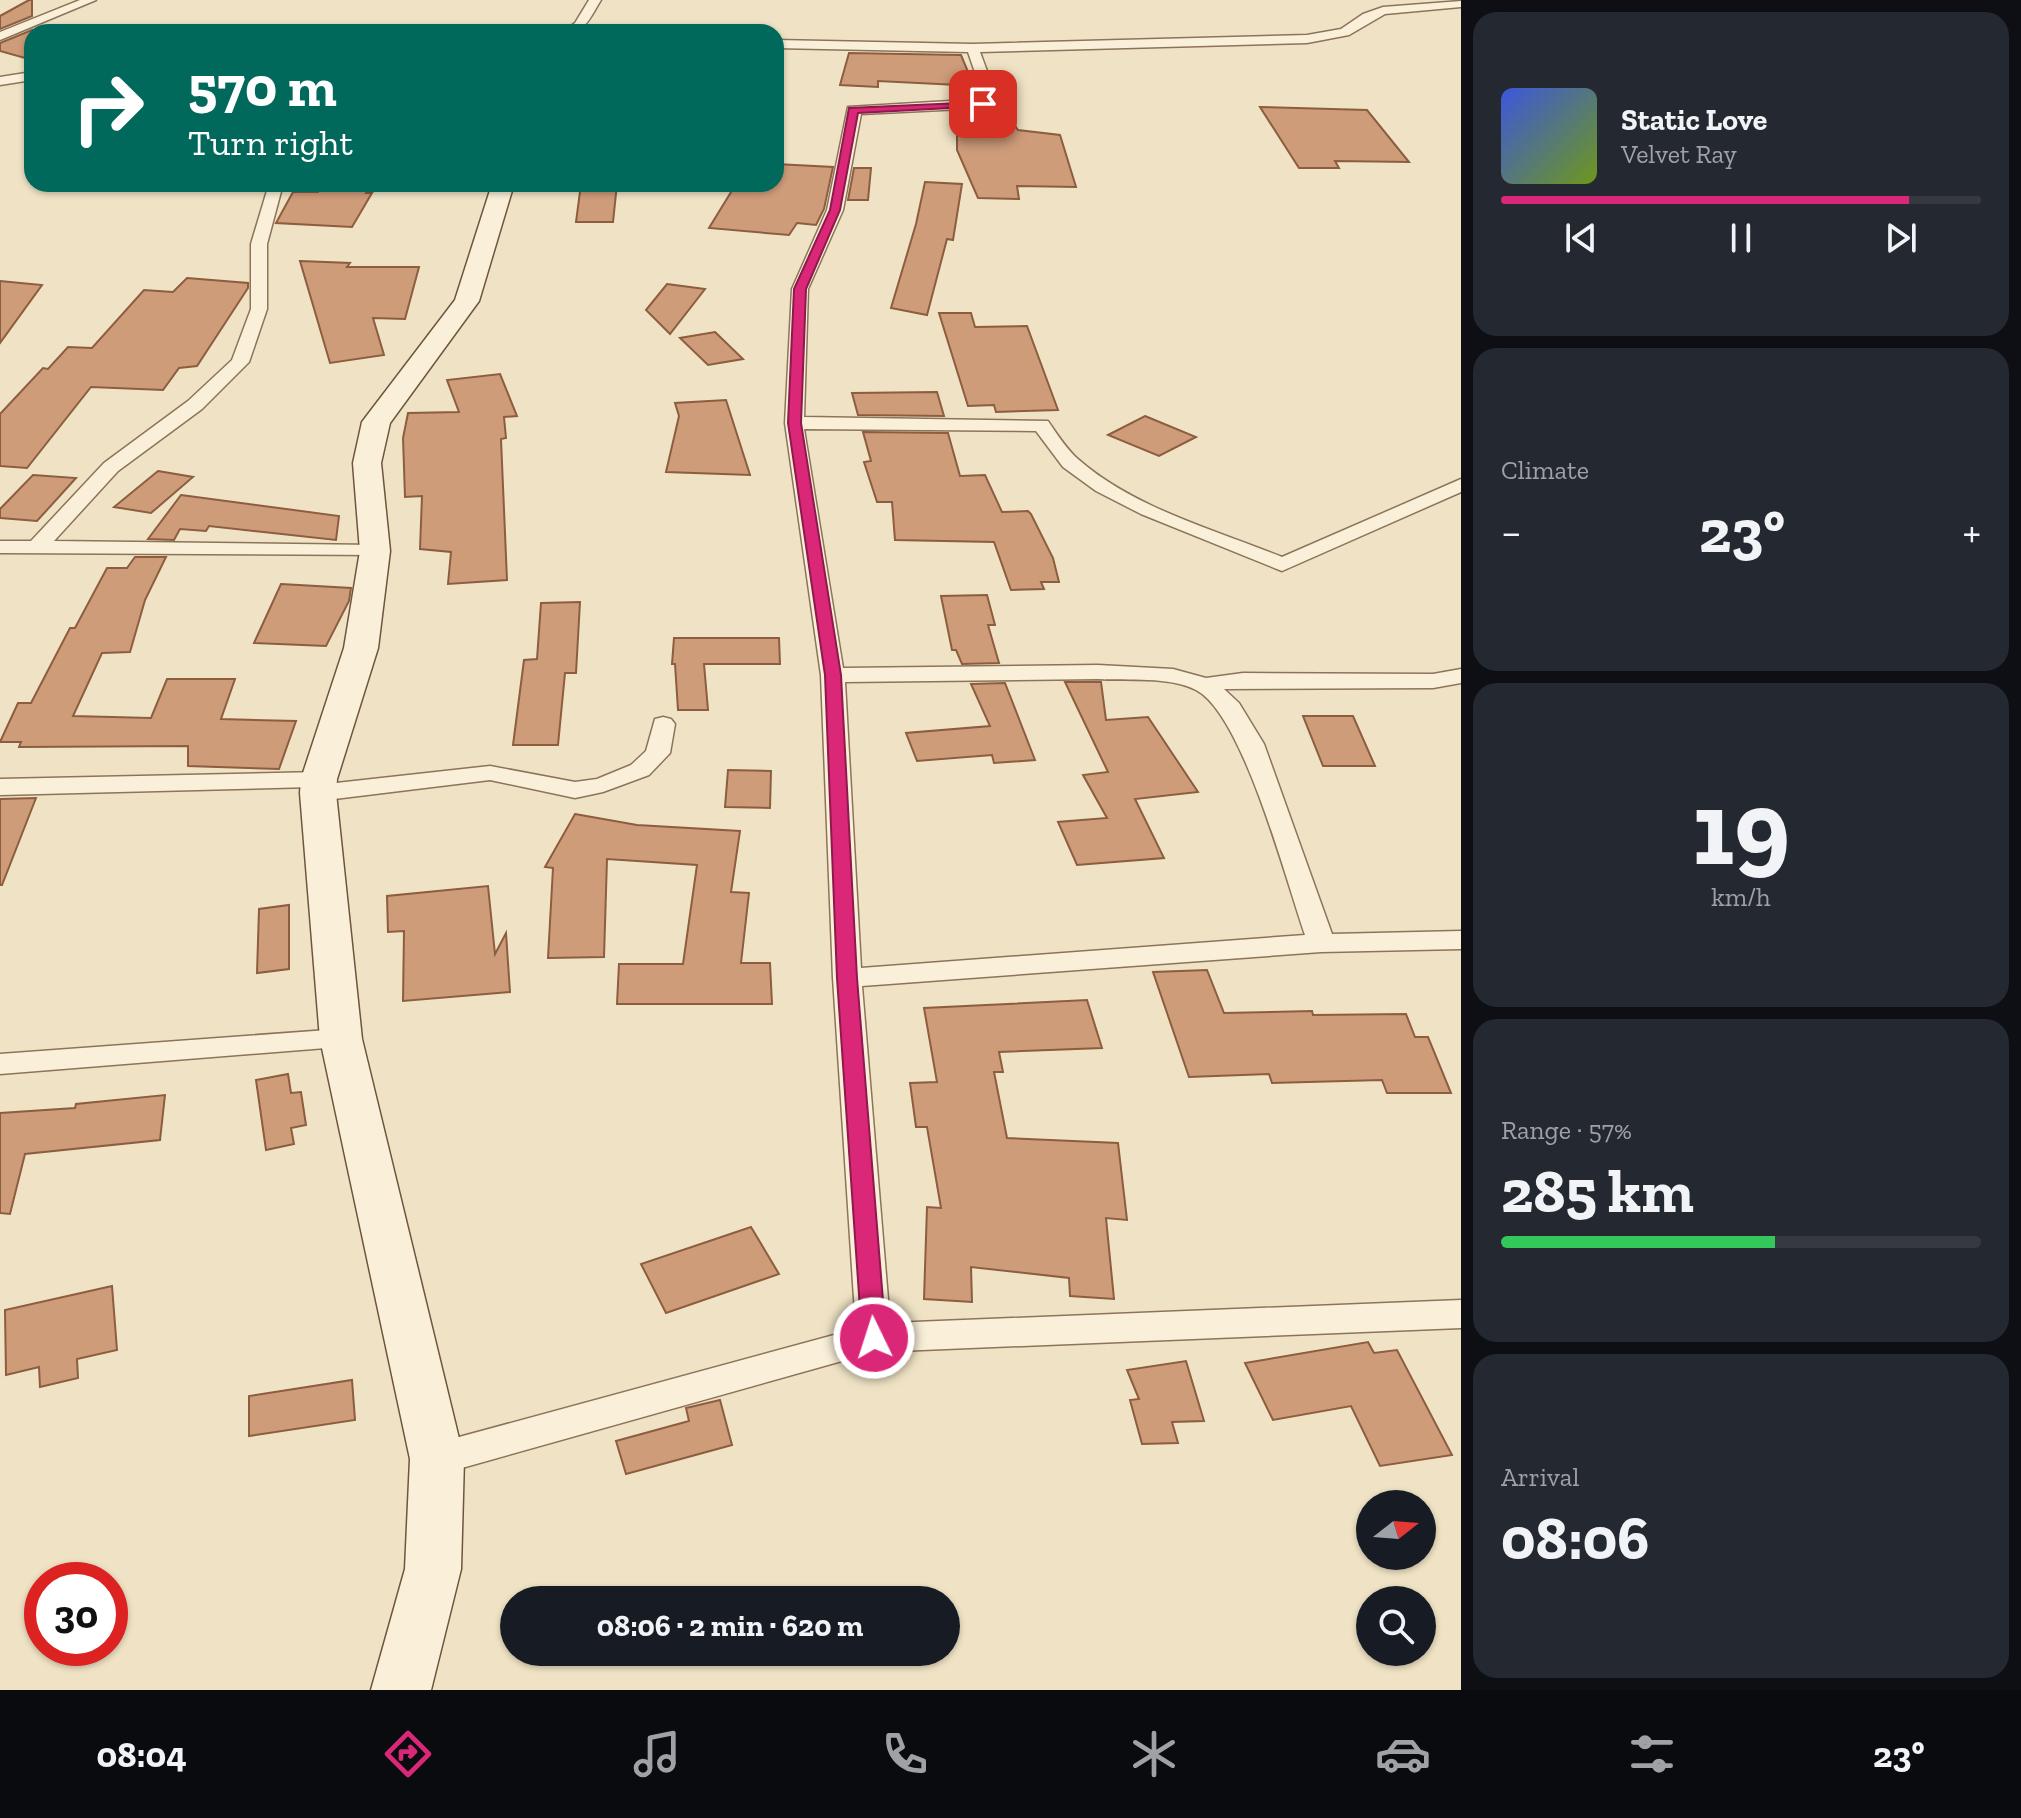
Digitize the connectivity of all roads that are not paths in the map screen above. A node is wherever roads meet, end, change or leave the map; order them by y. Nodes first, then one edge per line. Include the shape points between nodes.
1 (90, 0) edge
2 (595, 0) edge
3 (1461, 4) edge
4 (30, 24) edge
5 (580, 24) edge
6 (24, 26) edge
7 (0, 36) edge
8 (784, 44) edge
9 (973, 48) junction
10 (24, 77) edge
11 (0, 81) edge
12 (274, 192) edge
13 (501, 192) edge
14 (794, 423) junction
15 (1461, 485) edge
16 (0, 547) edge
17 (37, 547) junction
18 (375, 551) junction
19 (833, 675) junction
20 (1461, 676) edge
21 (1243, 680) junction
22 (1205, 685) junction
23 (1231, 708) junction
24 (663, 724) dead end
25 (319, 786) junction
26 (0, 787) edge
27 (1461, 940) edge
28 (1321, 943) junction
29 (847, 978) junction
30 (341, 1039) junction
31 (0, 1064) edge
32 (1461, 1314) edge
33 (874, 1338) junction
34 (437, 1459) junction
35 (401, 1690) edge

1 - 4 street
2 - 5 street
3 - 9 street via 1383,11 1345,32 1307,39
6 - 7 street
8 - 9 street
9 - 14 street via 991,101 853,110 835,210 800,289
10 - 11 street
12 - 17 street via 259,244 259,309 240,362 195,405 111,467
13 - 18 street via 467,301 376,422 367,463
14 - 15 street via 1041,425 1070,463 1103,487 1282,565
14 - 19 street
16 - 17 street
17 - 18 street
18 - 25 street via 361,648
19 - 22 street via 1098,672 1173,676
19 - 29 street
20 - 21 street via 1433,681
21 - 22 street
21 - 23 street
22 - 23 street
23 - 28 street via 1252,744
24 - 25 street via 658,753 640,770 603,785 575,790 490,773
25 - 26 street
25 - 30 street
27 - 28 street
28 - 29 street
29 - 33 street
30 - 31 street
30 - 34 street
32 - 33 street
33 - 34 street
34 - 35 street via 433,1569

